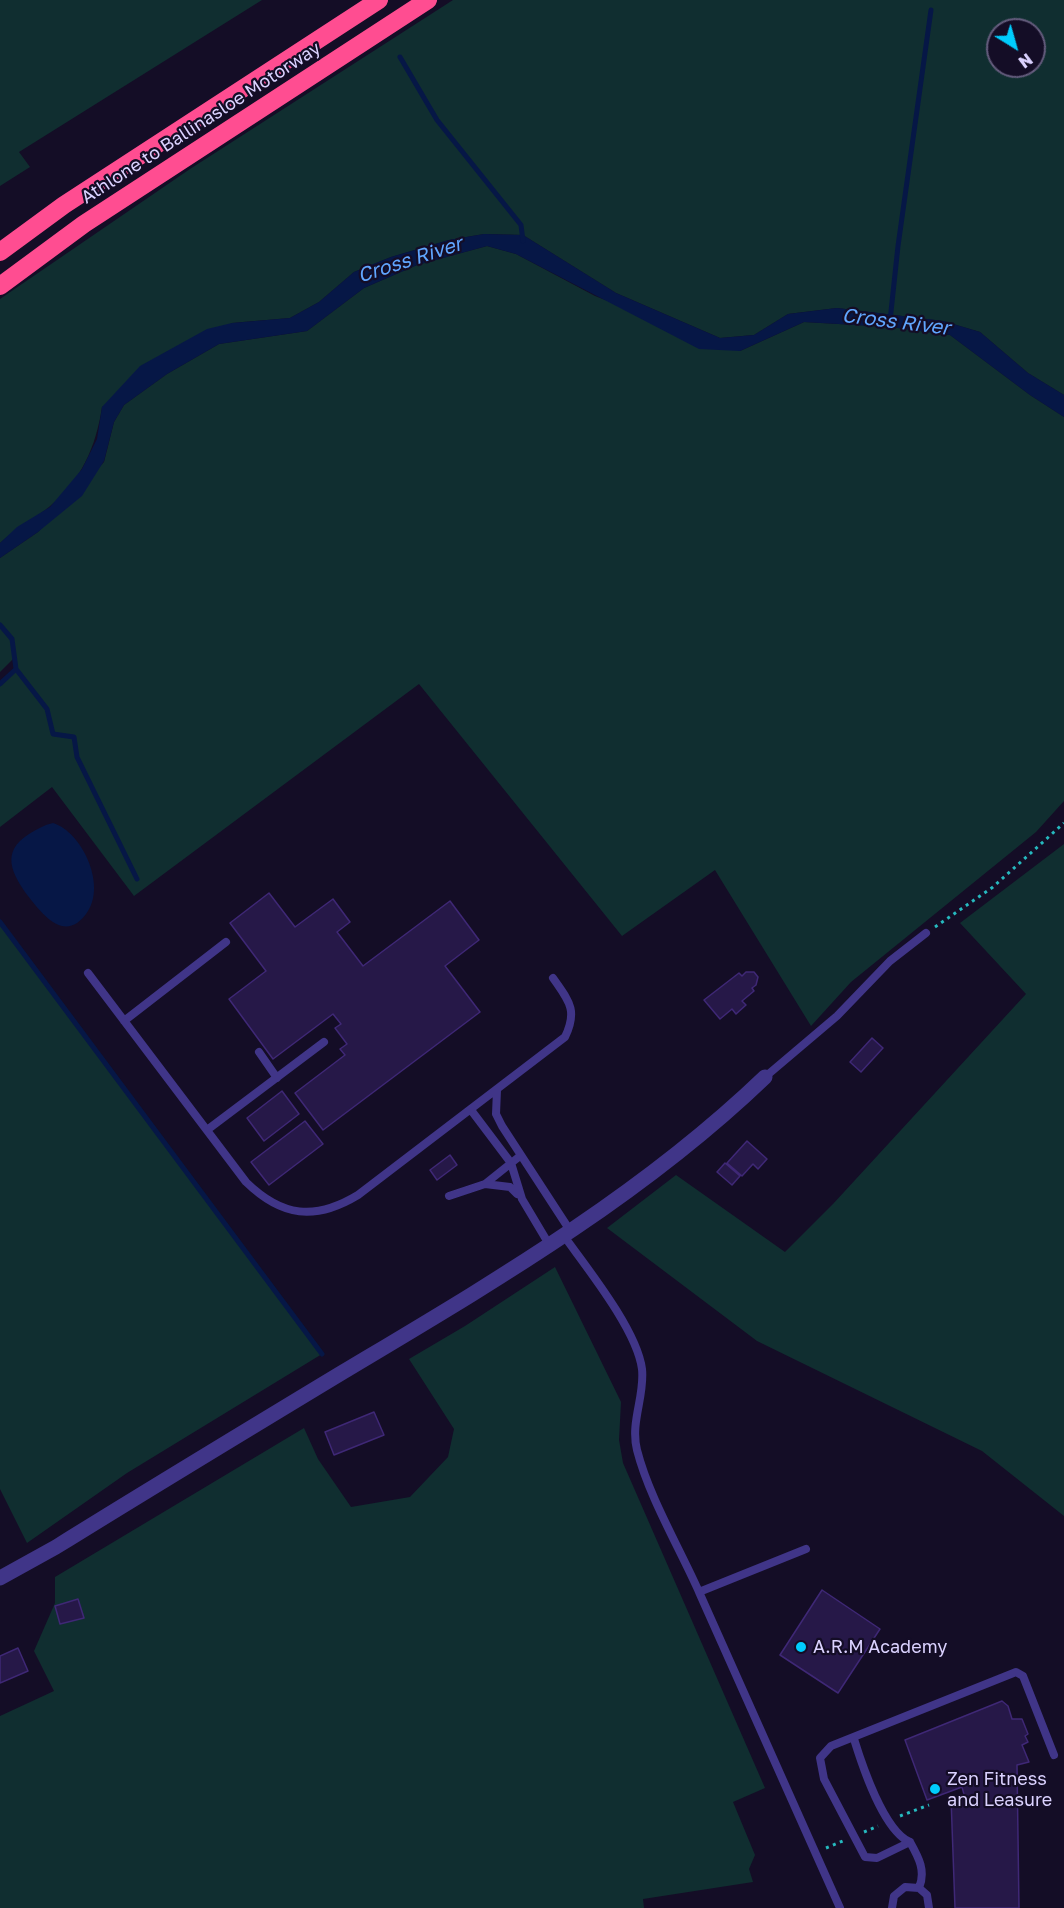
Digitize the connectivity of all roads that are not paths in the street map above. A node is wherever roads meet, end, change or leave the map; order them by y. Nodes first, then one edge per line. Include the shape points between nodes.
1 (379, 0) edge
2 (428, 0) edge
3 (0, 252) edge
4 (0, 286) edge
5 (926, 933) road end
6 (226, 942) dead end
7 (88, 974) dead end
8 (553, 978) dead end
9 (124, 1021) junction
10 (324, 1042) dead end
11 (259, 1052) dead end
12 (765, 1077) joint
13 (277, 1078) junction
14 (497, 1090) junction
15 (471, 1110) junction
16 (207, 1130) junction
17 (520, 1156) junction
18 (511, 1163) junction
19 (485, 1184) junction
20 (449, 1196) dead end
21 (522, 1199) junction
22 (568, 1234) junction
23 (550, 1246) junction
24 (806, 1549) dead end
25 (0, 1578) edge
26 (699, 1592) junction
27 (854, 1739) junction
28 (1054, 1755) dead end
29 (910, 1842) junction
30 (919, 1888) junction
31 (840, 1908) edge
32 (892, 1908) edge
33 (929, 1908) edge

1 - 3 highway, Athlone to Ballinasloe Motorway via 64,205
2 - 4 highway, Athlone to Ballinasloe Motorway via 84,224
5 - 12 lane
6 - 9 lane
7 - 9 lane
8 - 14 lane via 572,1011 565,1037
9 - 16 lane
10 - 13 lane
11 - 13 lane
12 - 22 street via 725,1115
13 - 16 lane
14 - 15 lane
14 - 17 lane via 496,1114
15 - 16 lane via 358,1195 338,1207 310,1211 277,1207 261,1196
15 - 18 lane
17 - 18 lane
17 - 22 lane
18 - 19 lane
18 - 21 lane
19 - 20 lane
19 - 21 lane via 510,1186
21 - 23 lane
22 - 23 street
22 - 26 lane via 637,1349 642,1376 634,1429 637,1449
23 - 25 street
24 - 26 lane
26 - 31 lane
27 - 28 lane via 1016,1672 1023,1676
27 - 29 lane via 888,1821 902,1839
27 - 29 lane via 831,1746 820,1758 824,1779 853,1837 865,1857 877,1858
29 - 30 lane via 920,1859 923,1878
30 - 32 lane via 905,1887 894,1896
30 - 33 lane via 927,1895

